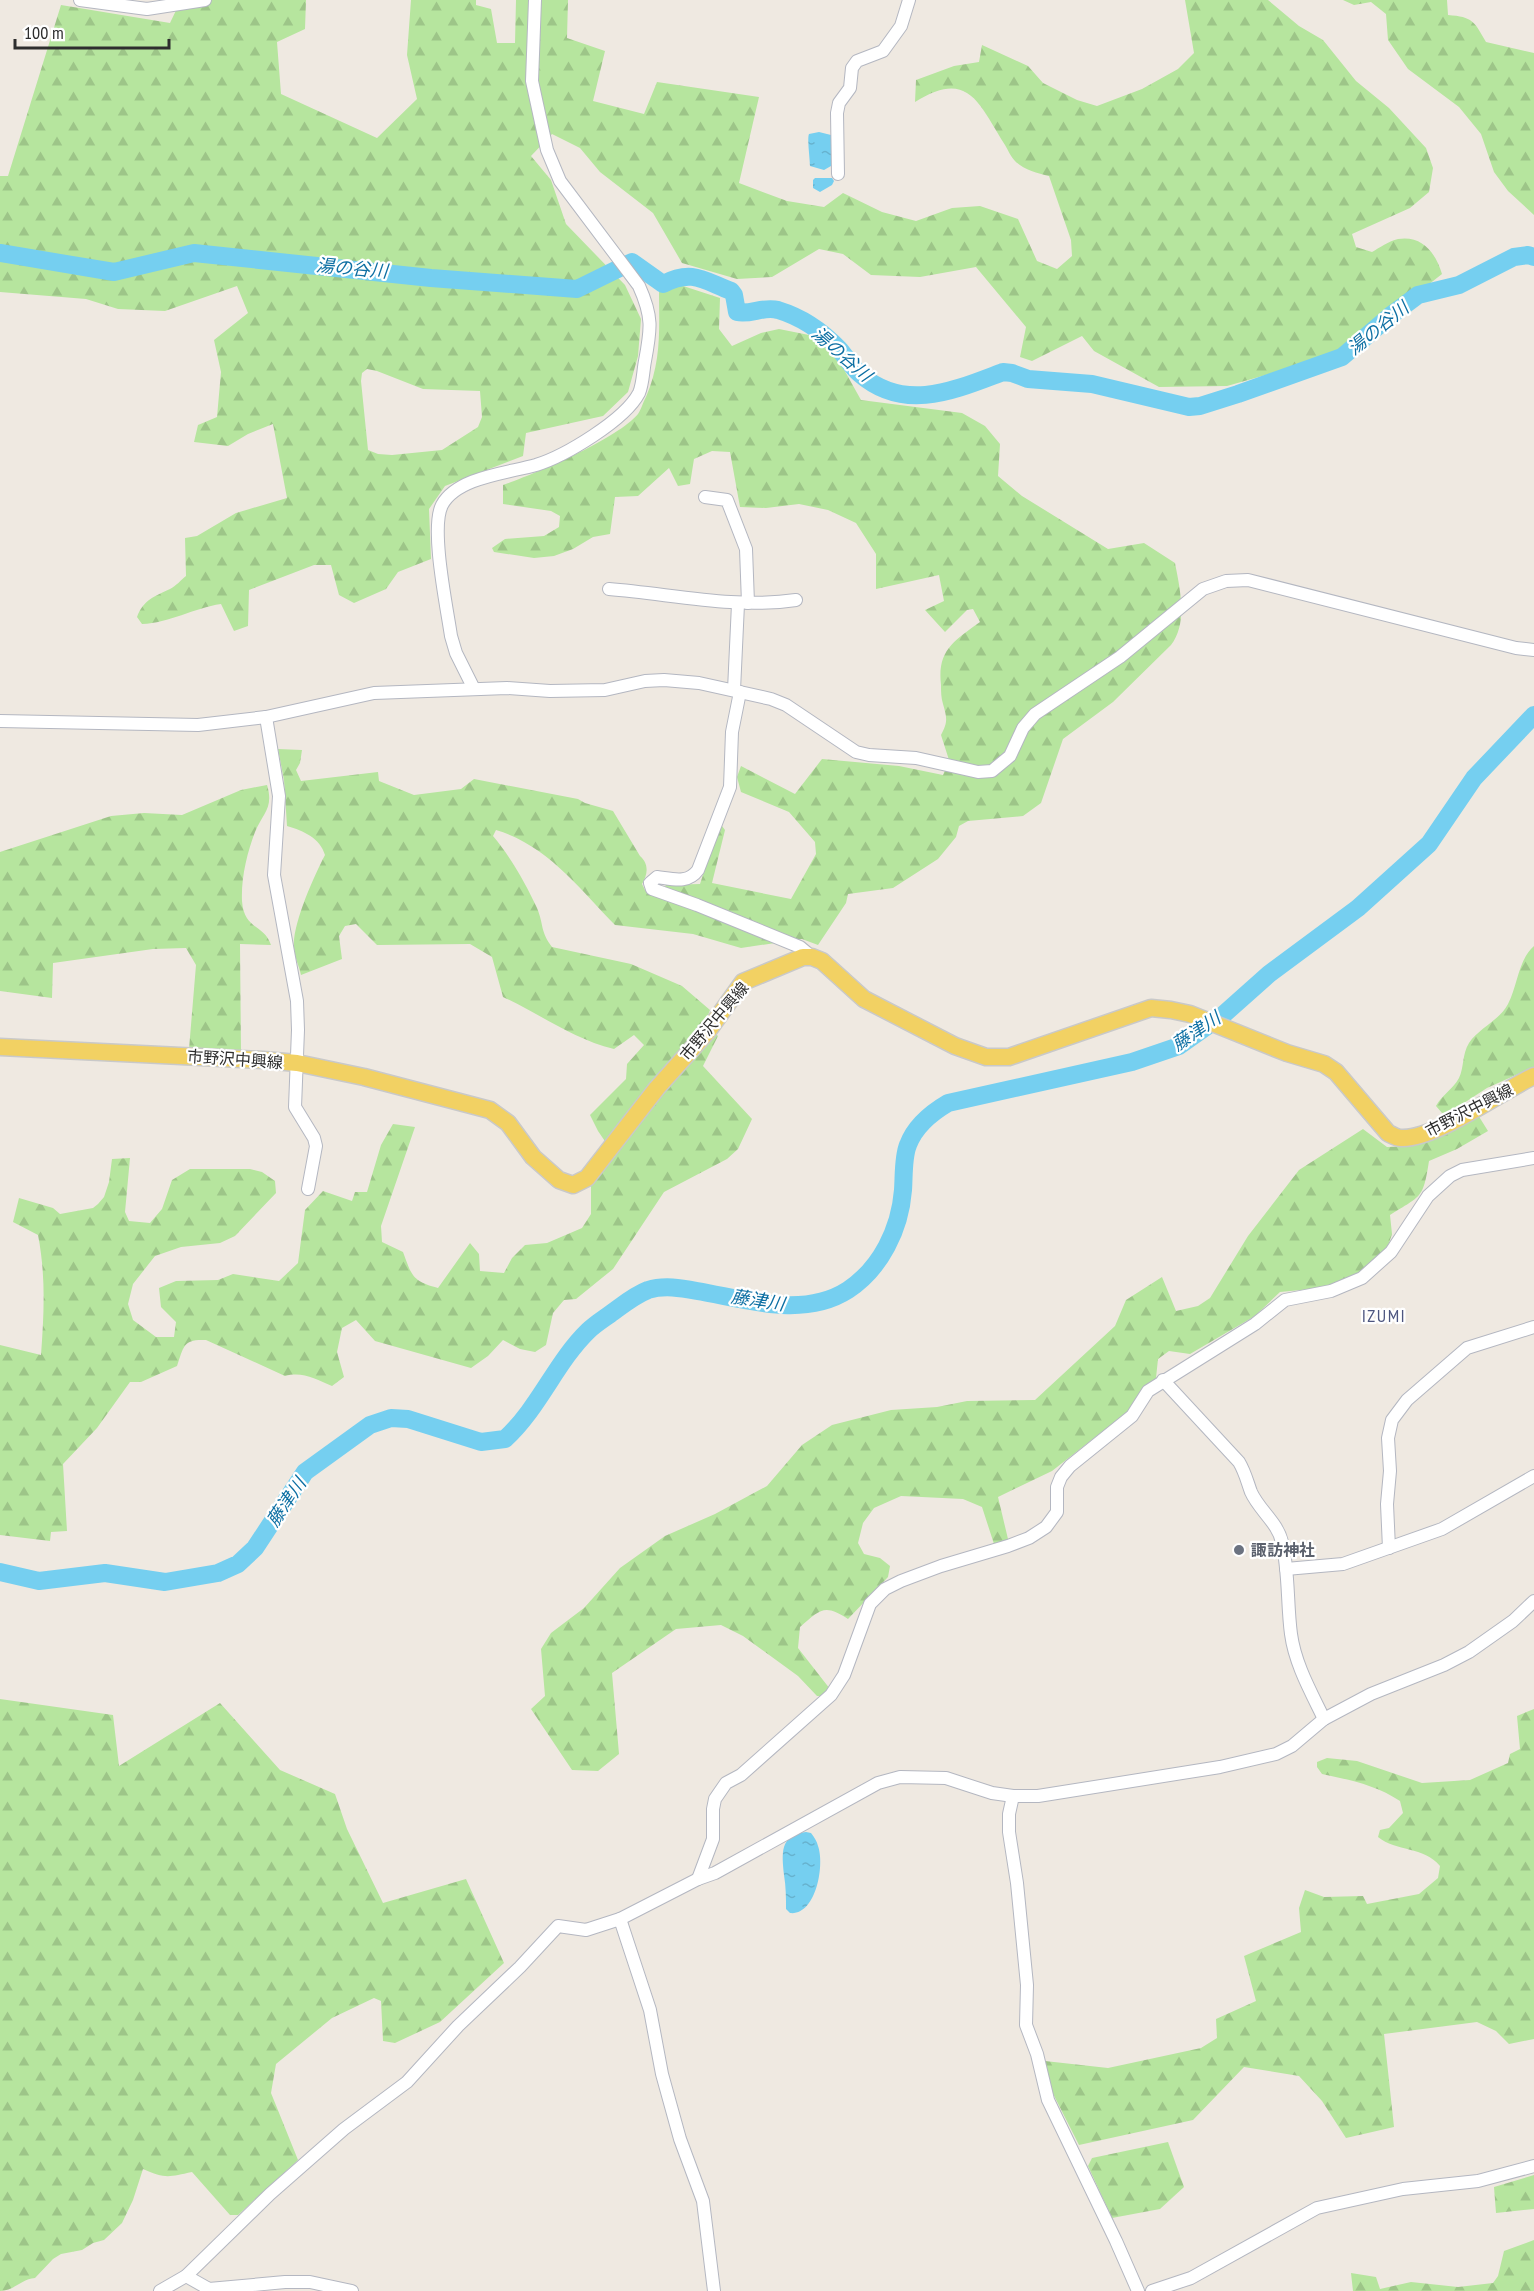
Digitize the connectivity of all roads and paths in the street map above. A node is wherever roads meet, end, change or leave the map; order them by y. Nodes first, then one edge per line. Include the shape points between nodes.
1 (80, 0) edge
2 (205, 0) edge
3 (534, 0) edge
4 (909, 0) edge
5 (838, 174) dead end
6 (705, 497) dead end
7 (609, 590) dead end
8 (796, 600) dead end
9 (743, 603) junction
10 (1534, 650) edge
11 (474, 689) junction
12 (737, 691) junction
13 (266, 717) junction
14 (0, 721) edge
15 (812, 957) junction
16 (0, 1047) edge
17 (297, 1063) junction
18 (1534, 1076) edge
19 (1534, 1158) edge
20 (308, 1189) dead end
21 (1534, 1327) edge
22 (1163, 1380) junction
23 (1534, 1476) edge
24 (1389, 1548) junction
25 (1286, 1569) junction
26 (1534, 1601) edge
27 (1324, 1719) junction
28 (1013, 1796) junction
29 (698, 1879) junction
30 (620, 1918) junction
31 (1534, 2166) edge
32 (186, 2276) junction
33 (209, 2290) edge
34 (160, 2291) edge
35 (352, 2291) edge
36 (714, 2291) edge
37 (1138, 2291) edge
38 (1152, 2291) edge

1 - 2 street via 147,9
3 - 11 street via 532,81 547,150 561,181 639,286 651,326 640,391 629,408 565,451 538,464 465,484 442,504 437,527 451,636
4 - 5 street via 901,26 884,51 857,61 852,68 850,88 837,113
6 - 9 street via 727,500 736,518 746,549
7 - 9 street
8 - 9 street
9 - 12 street
10 - 12 street via 1248,580 1226,581 1203,589 1120,657 1035,714 1023,728 1010,756 993,771 978,772 916,758 856,752 786,705
11 - 12 street via 605,690 664,680
11 - 13 street via 374,693
12 - 15 street via 730,787 698,870 685,880 657,877 650,883 652,889 800,947
13 - 14 street via 198,725
13 - 17 street via 279,796 274,875 297,1001
15 - 17 main road, 市野沢中興線 via 803,957 743,982 708,1031 657,1088 587,1178 573,1185 558,1180 533,1157 508,1123 490,1110
15 - 18 main road, 市野沢中興線 via 864,999 955,1046 987,1057 1009,1057 1151,1008 1190,1014 1324,1064 1336,1072 1388,1133 1399,1138 1414,1137 1445,1125
16 - 17 main road, 市野沢中興線
17 - 20 street via 295,1107 316,1146
19 - 22 street via 1462,1170 1450,1176 1428,1196 1391,1252 1362,1278 1331,1292 1284,1300 1255,1324
21 - 24 street via 1467,1348 1407,1400 1392,1420 1388,1438
22 - 25 street via 1239,1462 1251,1491 1282,1541
22 - 29 street via 1148,1391 1132,1416 1061,1477 1057,1512 1046,1527 1008,1546 901,1581 876,1596 844,1675 831,1695 720,1790 713,1809 713,1839
23 - 24 street via 1442,1529
24 - 25 street via 1343,1564
25 - 27 street via 1295,1654
26 - 27 street via 1469,1652
27 - 28 street via 1292,1746 1244,1762 1109,1786
28 - 29 street via 946,1778 900,1777 878,1783
28 - 37 street via 1009,1832 1027,1985 1026,2025 1048,2100
29 - 30 street
30 - 32 street via 585,1930 558,1926 406,2082 270,2194
30 - 36 street via 650,2010 680,2139 703,2200
31 - 38 street via 1478,2181 1403,2189 1317,2208 1191,2278
32 - 33 street
32 - 34 street
33 - 35 street via 302,2282

